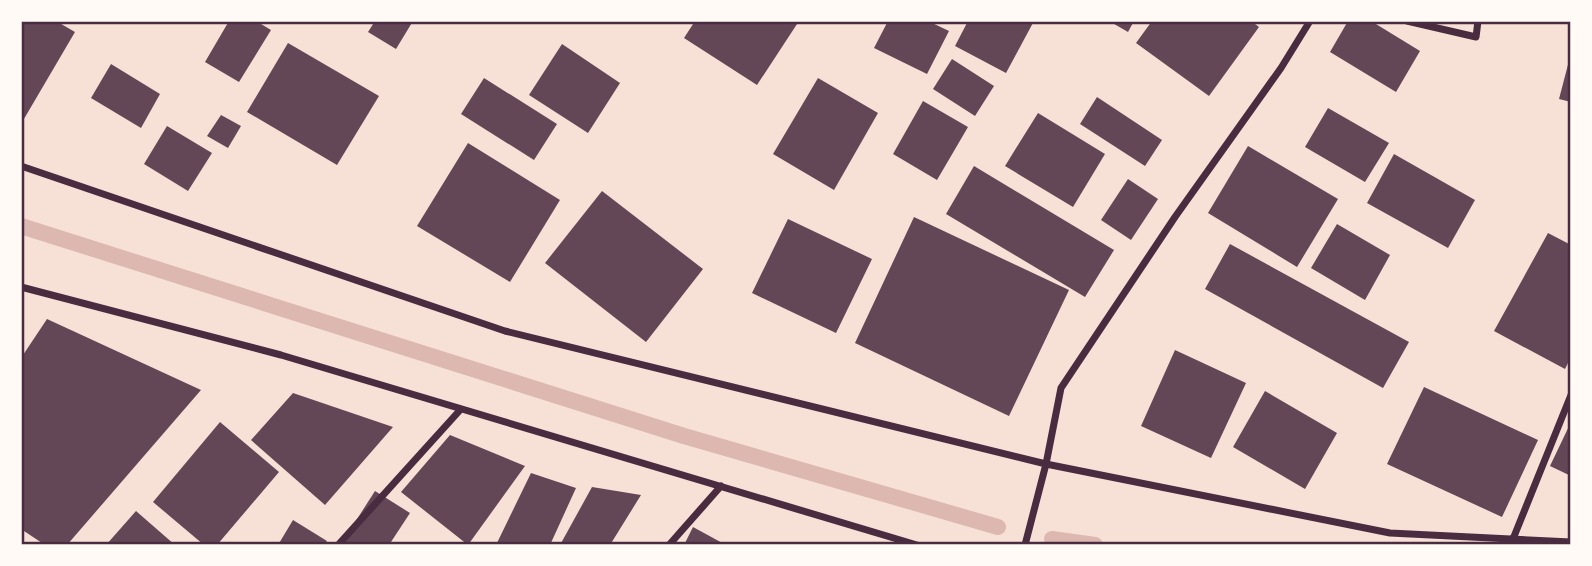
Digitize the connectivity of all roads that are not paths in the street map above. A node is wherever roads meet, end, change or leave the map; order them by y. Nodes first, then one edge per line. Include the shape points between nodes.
1 (1310, 21) edge
2 (1407, 21) edge
3 (1478, 21) edge
4 (21, 166) edge
5 (21, 287) edge
6 (1571, 395) edge
7 (461, 409) junction
8 (1046, 464) junction
9 (721, 486) junction
10 (1513, 539) junction
11 (1571, 542) edge
12 (338, 545) edge
13 (669, 545) edge
14 (917, 545) edge
15 (1025, 545) edge

1 - 8 street via 1061,388
2 - 3 street via 1476,37
4 - 8 street via 505,331
5 - 7 street via 281,355
6 - 10 street
7 - 9 street
7 - 12 street
8 - 10 street via 1390,533
8 - 15 street
9 - 13 street
9 - 14 street
10 - 11 street

